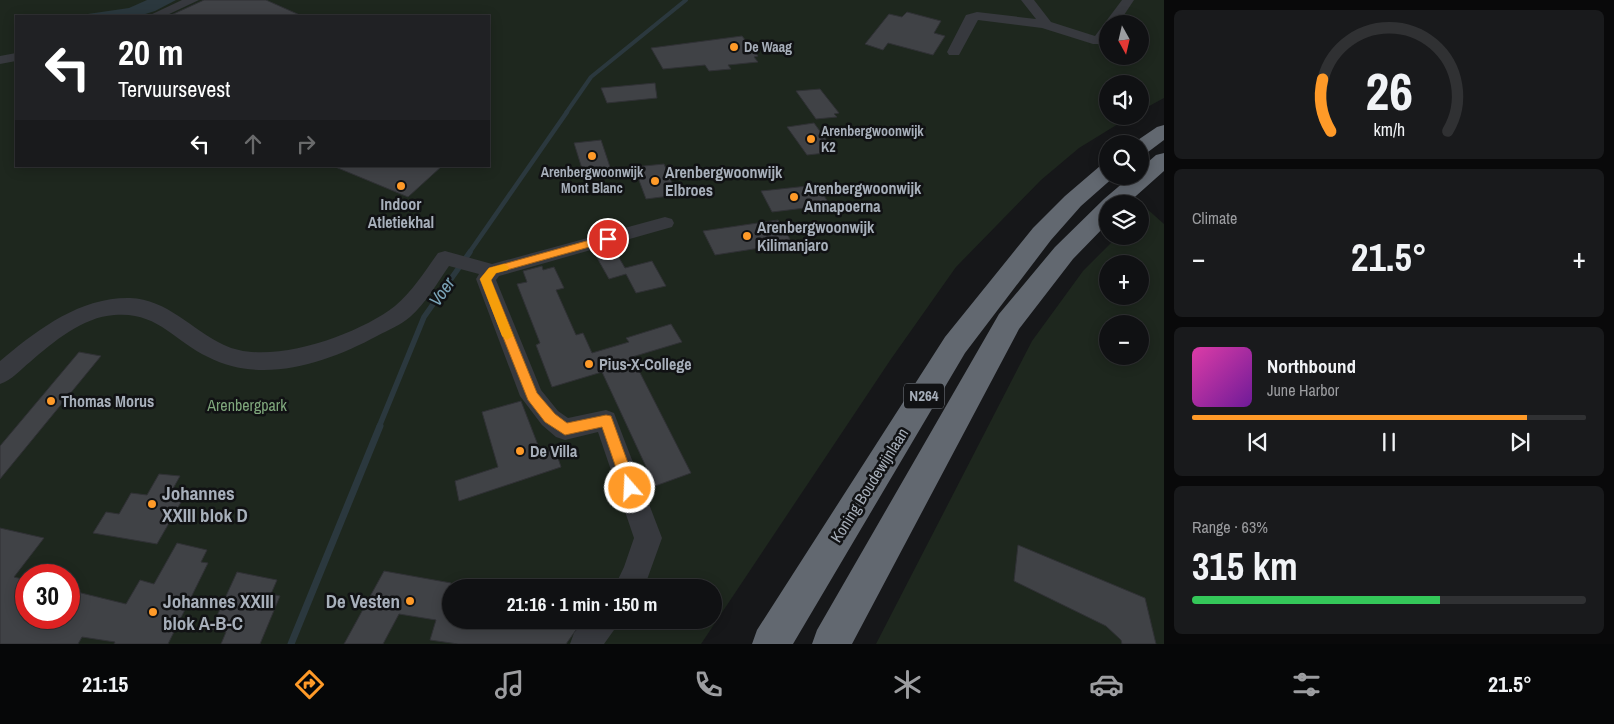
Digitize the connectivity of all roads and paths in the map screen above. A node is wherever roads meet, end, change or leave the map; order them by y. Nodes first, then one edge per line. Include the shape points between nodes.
1 (192, 0) edge
2 (1027, 0) edge
3 (1128, 0) edge
4 (156, 15) edge
5 (1117, 15) edge
6 (1044, 24) junction
7 (1099, 40) edge
8 (954, 52) dead end
9 (15, 57) edge
10 (0, 60) edge
11 (1164, 131) edge
12 (1149, 141) edge
13 (1164, 160) edge
14 (1099, 179) edge
15 (1123, 195) edge
16 (1099, 217) edge
17 (665, 223) dead end
18 (485, 269) junction
19 (0, 375) edge
20 (633, 579) edge
21 (597, 629) edge
22 (585, 644) edge
23 (771, 644) edge
24 (831, 644) edge

1 - 4 street
2 - 6 street
3 - 5 street
6 - 7 street
6 - 8 street via 977,16 971,18
9 - 10 street
11 - 12 highway
13 - 15 highway
14 - 23 highway, Koning Boudewijnlaan / N264 via 1042,234 955,345
16 - 24 highway, N264 via 1064,253 1009,322
17 - 18 street
18 - 19 street via 445,258 404,310 362,335 309,354 262,361 238,359 218,352 145,308 113,306 57,329
18 - 20 street via 486,279 532,396 565,430 606,420 648,538
21 - 22 street

